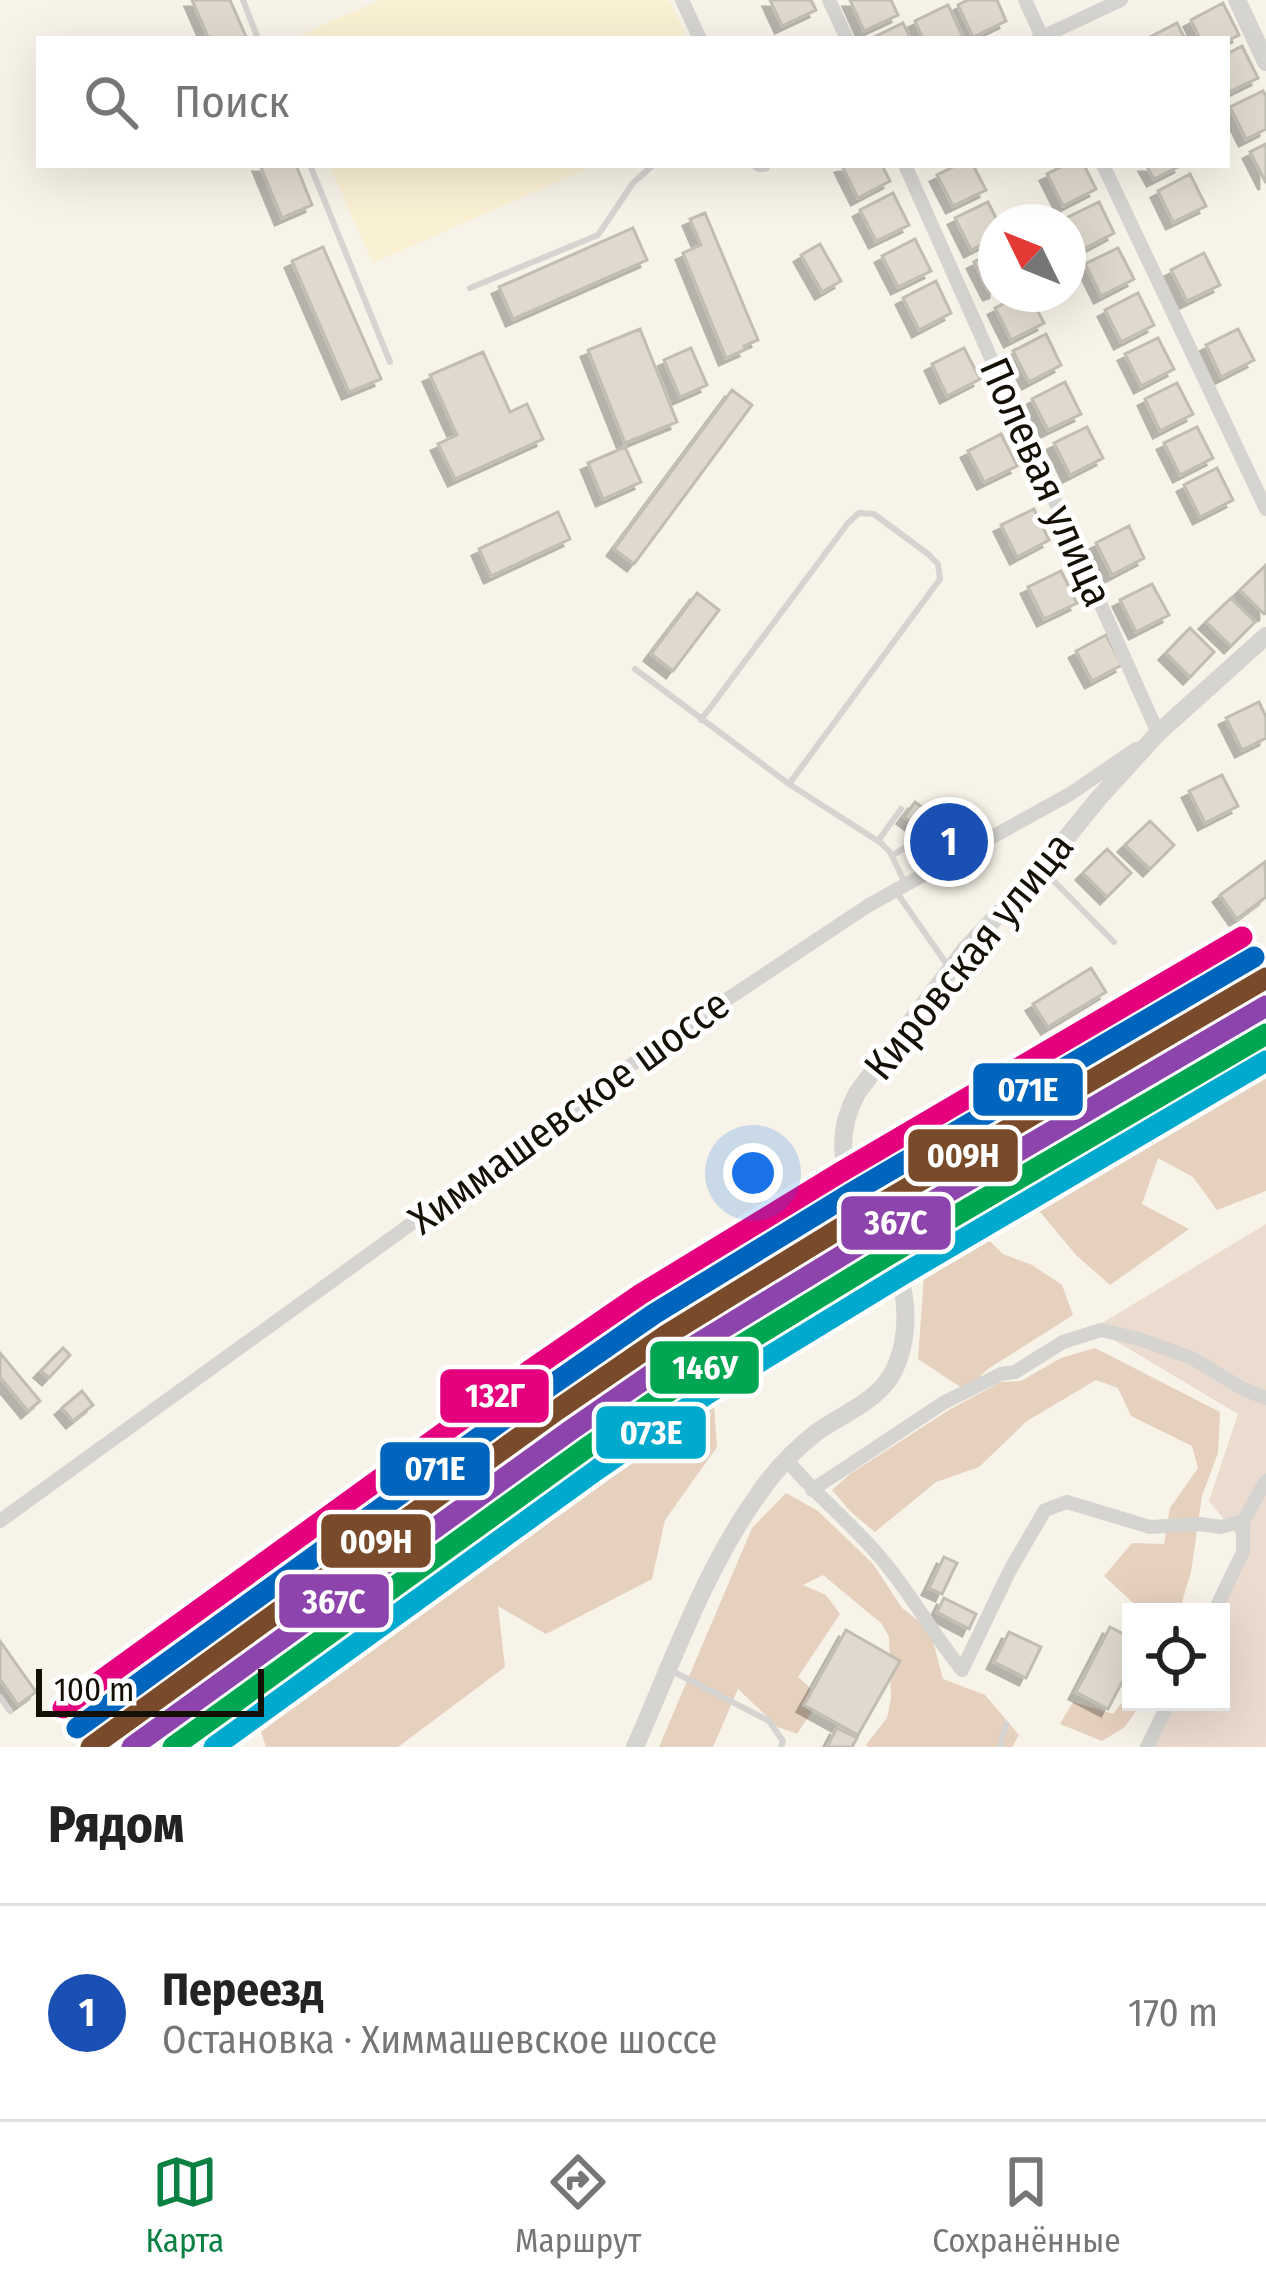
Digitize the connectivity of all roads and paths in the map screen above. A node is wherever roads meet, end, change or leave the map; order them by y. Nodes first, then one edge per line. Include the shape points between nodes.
1 (243, 0) edge
2 (682, 0) edge
3 (829, 0) edge
4 (1025, 0) edge
5 (1121, 0) edge
6 (1237, 0) edge
7 (258, 36) edge
8 (699, 36) edge
9 (846, 36) edge
10 (1040, 36) edge
11 (1045, 36) edge
12 (1266, 62) edge
13 (311, 168) edge
14 (650, 168) edge
15 (906, 168) edge
16 (1104, 168) edge
17 (470, 288) dead end
18 (390, 362) dead end
19 (1266, 509) edge
20 (1266, 636) edge
21 (635, 670) dead end
22 (701, 719) junction
23 (1158, 733) junction
24 (789, 784) junction
25 (901, 809) dead end
26 (932, 817) dead end
27 (878, 841) junction
28 (892, 856) junction
29 (1042, 868) junction
30 (900, 887) junction
31 (1114, 942) dead end
32 (952, 971) junction
33 (1266, 1398) edge
34 (786, 1459) junction
35 (1266, 1481) edge
36 (812, 1490) junction
37 (0, 1521) edge
38 (1243, 1521) junction
39 (1218, 1603) edge
40 (669, 1669) junction
41 (0, 1697) edge
42 (10, 1711) dead end
43 (1165, 1711) edge
44 (1006, 1724) dead end
45 (635, 1747) edge
46 (781, 1747) edge
47 (1000, 1747) edge
48 (1147, 1747) edge

1 - 7 lane
2 - 8 street
3 - 9 street
4 - 10 street
5 - 11 street
6 - 12 main road
13 - 18 lane
14 - 17 lane via 598,235
15 - 23 street, Полевая улица
16 - 19 street
20 - 23 main road, Кировская улица
21 - 22 lane
22 - 24 lane
22 - 24 lane via 848,523 874,514 928,554 940,579
23 - 29 main road, Кировская улица
23 - 30 street, Химмашевское шоссе via 1070,794
24 - 27 lane
25 - 27 lane
26 - 28 lane
27 - 28 lane
28 - 30 lane
29 - 31 lane
29 - 32 main road, Кировская улица
30 - 32 lane
30 - 37 street, Химмашевское шоссе via 660,1044
32 - 34 main road, Кировская улица via 857,1094 842,1143 847,1176 899,1276 905,1330 898,1364 879,1393
33 - 36 street via 1192,1358 1101,1330 943,1403
34 - 36 street
34 - 40 main road, Кировская улица via 716,1564
35 - 38 street
36 - 38 street via 873,1549 962,1670 1046,1510 1067,1502 1150,1527
38 - 39 street via 1243,1552
40 - 45 main road, Кировская улица
40 - 46 lane via 770,1721
41 - 42 lane
43 - 48 street
44 - 47 lane

